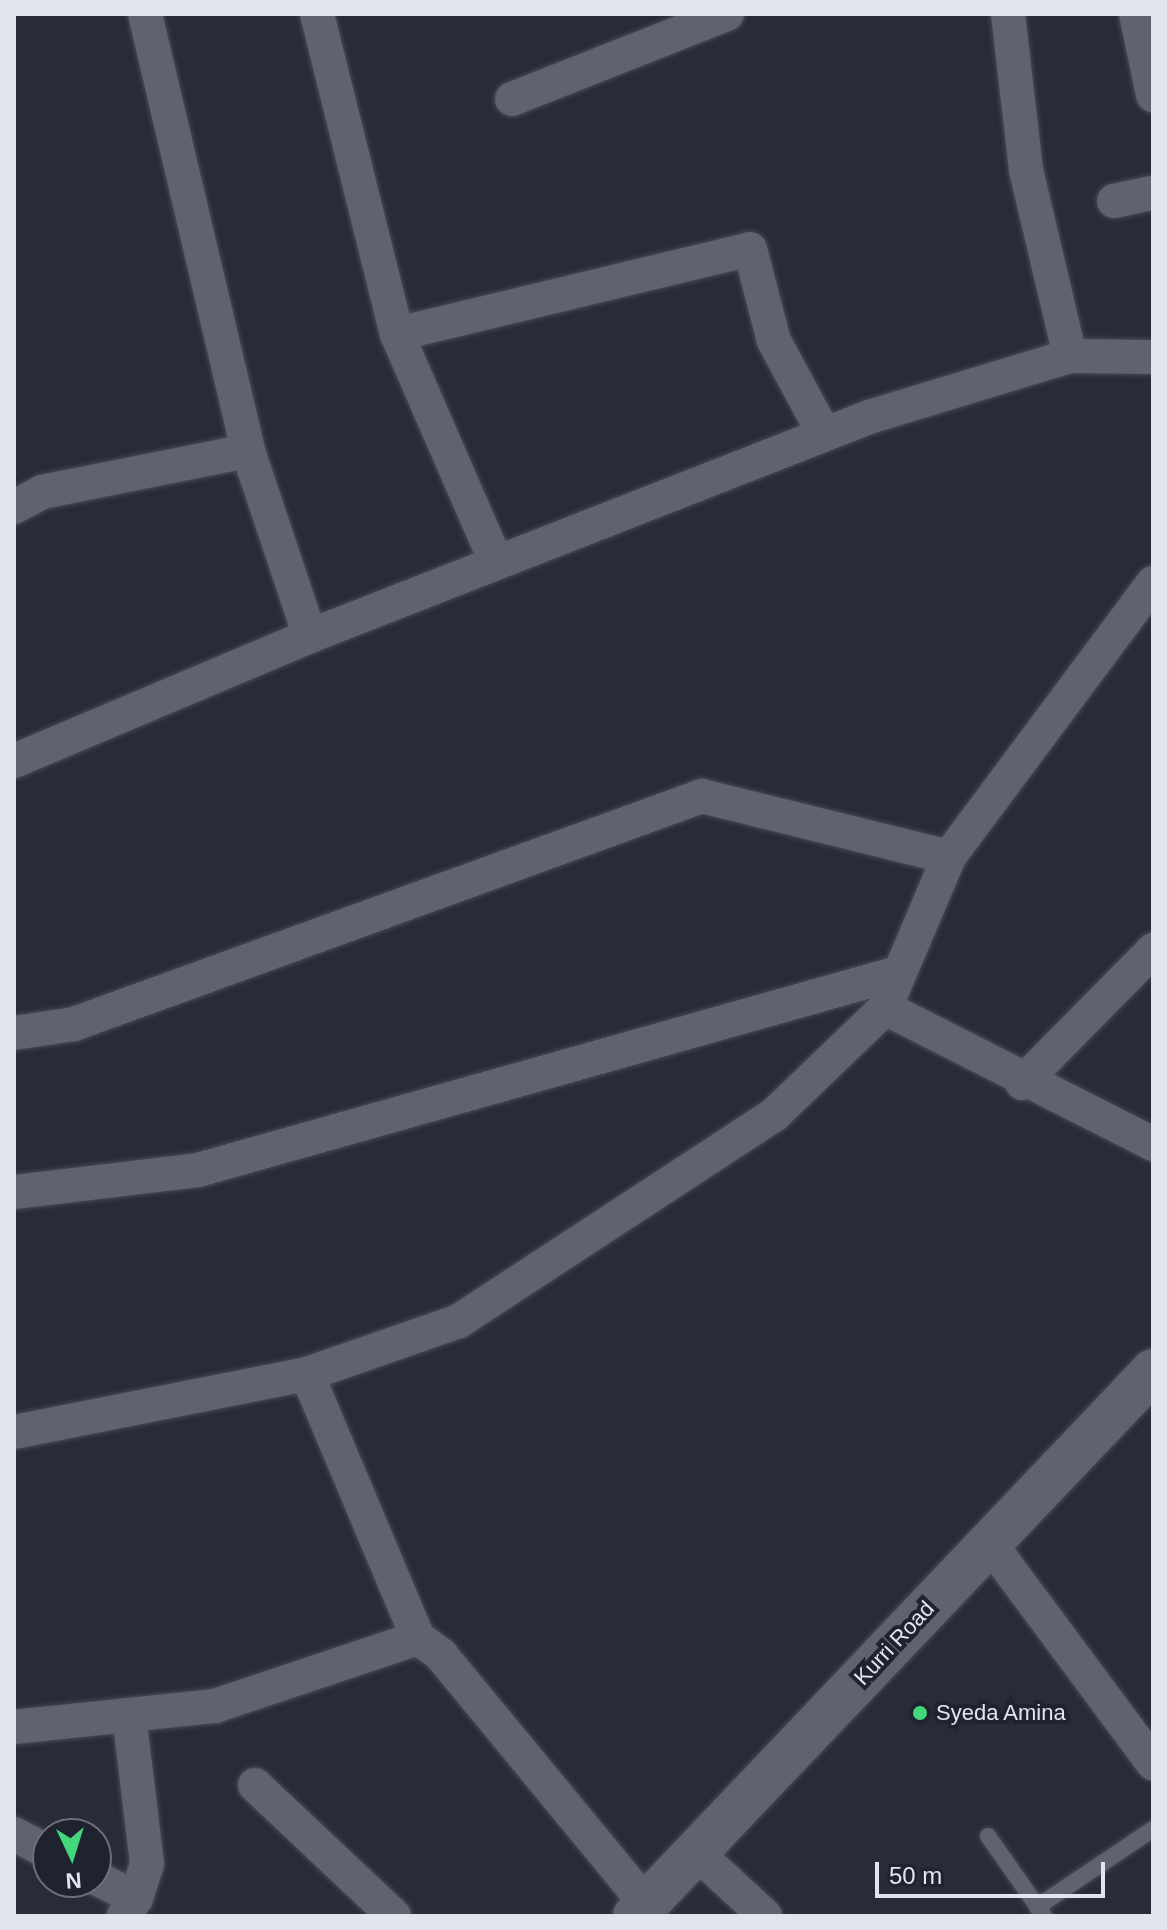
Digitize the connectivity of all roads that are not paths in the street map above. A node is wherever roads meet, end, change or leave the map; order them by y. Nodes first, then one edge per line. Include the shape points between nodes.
1 (145, 14) edge
2 (317, 14) edge
3 (727, 14) edge
4 (1008, 14) edge
5 (1136, 14) edge
6 (1153, 95) edge
7 (512, 99) dead end
8 (1153, 193) edge
9 (1114, 201) dead end
10 (397, 334) junction
11 (1070, 356) junction
12 (1153, 357) edge
13 (824, 434) junction
14 (248, 451) junction
15 (14, 507) edge
16 (496, 562) junction
17 (1153, 583) edge
18 (310, 636) junction
19 (14, 761) edge
20 (949, 857) junction
21 (1153, 950) edge
22 (898, 973) junction
23 (885, 1008) junction
24 (14, 1033) edge
25 (1022, 1083) junction
26 (1153, 1144) edge
27 (14, 1192) edge
28 (307, 1374) junction
29 (1150, 1384) edge
30 (14, 1432) edge
31 (988, 1541) junction
32 (418, 1638) junction
33 (129, 1715) junction
34 (14, 1727) edge
35 (1153, 1763) edge
36 (255, 1785) dead end
37 (1153, 1829) edge
38 (14, 1834) edge
39 (988, 1836) dead end
40 (32, 1844) edge
41 (699, 1855) junction
42 (112, 1892) edge
43 (130, 1907) edge
44 (641, 1910) edge
45 (1040, 1911) edge
46 (394, 1916) edge
47 (765, 1916) edge

1 - 14 street
2 - 10 street
3 - 7 street
4 - 11 street via 1026,170
5 - 6 street
8 - 9 street
10 - 13 street via 750,249 774,341
10 - 16 street
11 - 12 street
11 - 13 street
13 - 16 street
14 - 15 street via 42,492
14 - 18 street
16 - 18 street
17 - 20 street
18 - 19 street
20 - 22 street
20 - 24 street via 702,796 74,1024
21 - 25 street
22 - 23 street
22 - 27 street via 198,1170
23 - 25 street
23 - 28 street via 774,1115 459,1321
25 - 26 street
28 - 30 street
28 - 32 street
29 - 31 main road, Kurri Road
31 - 35 street
31 - 41 main road, Kurri Road
32 - 33 street via 215,1706
32 - 44 street via 441,1655
33 - 34 street
33 - 43 street via 147,1864
36 - 46 street
37 - 45 lane
38 - 40 street
39 - 45 lane
41 - 44 main road, Kurri Road
41 - 47 street
42 - 43 street

